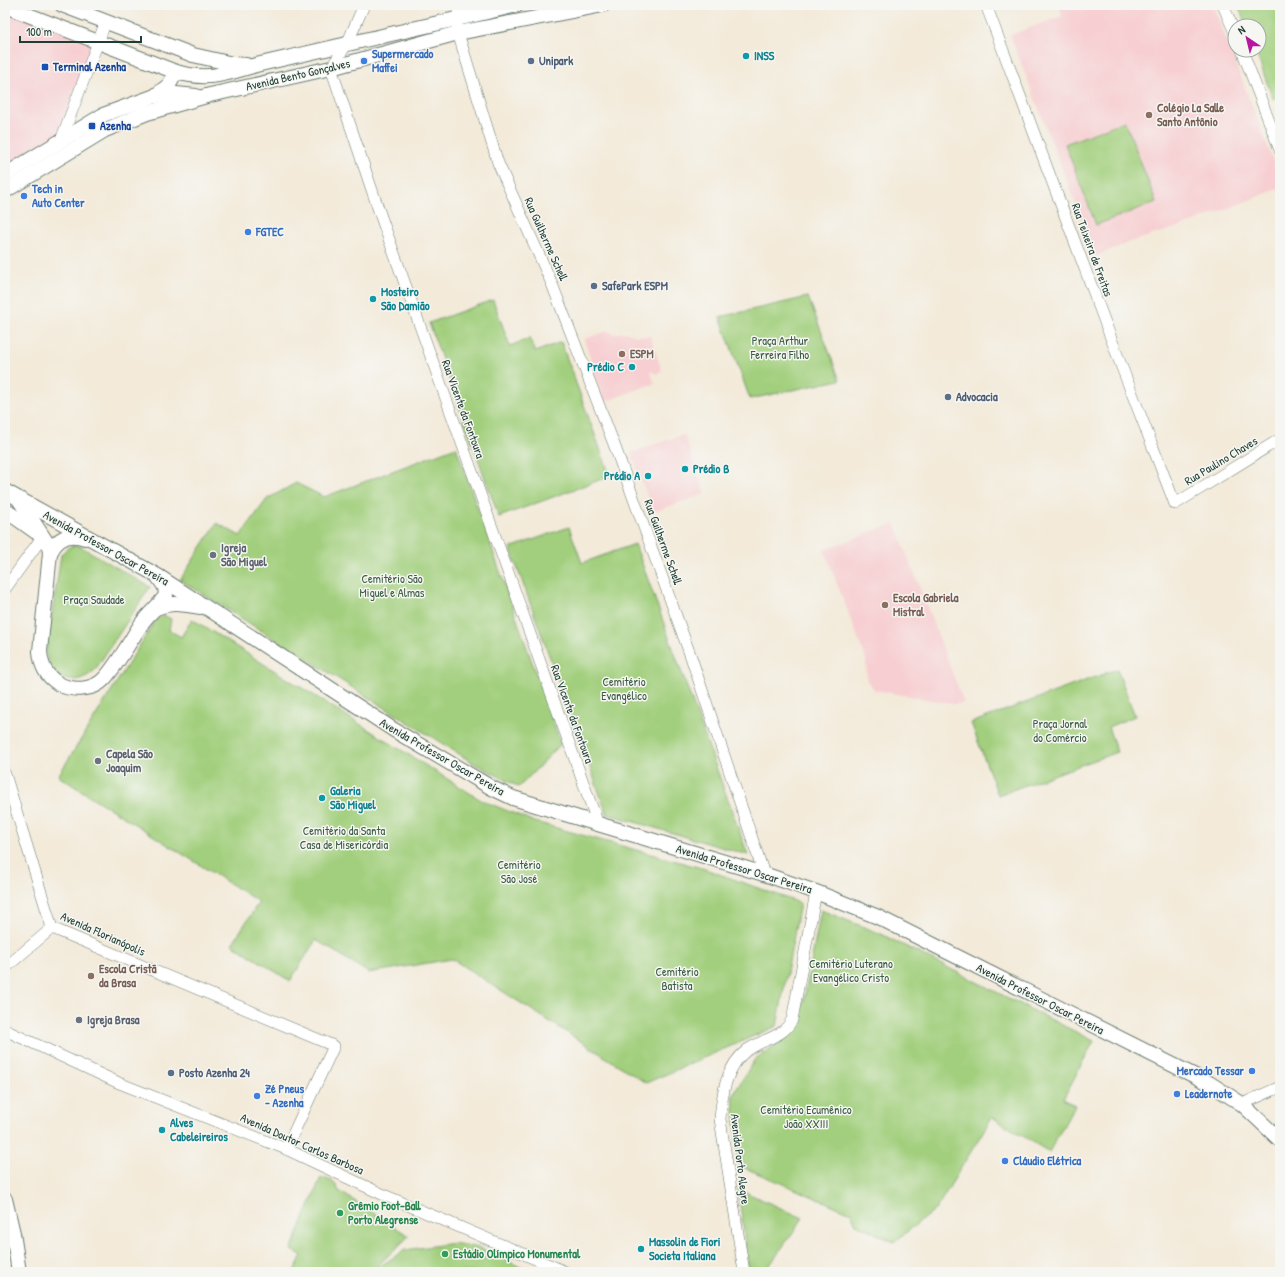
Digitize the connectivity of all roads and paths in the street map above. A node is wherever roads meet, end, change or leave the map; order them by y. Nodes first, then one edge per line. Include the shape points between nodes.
1 (62, 5) edge
2 (364, 5) edge
3 (462, 5) edge
4 (517, 5) edge
5 (603, 5) edge
6 (986, 5) edge
7 (1223, 5) edge
8 (5, 6) edge
9 (1229, 18) edge
10 (106, 21) junction
11 (457, 26) junction
12 (98, 42) junction
13 (347, 44) junction
14 (1245, 58) edge
15 (256, 65) junction
16 (331, 68) junction
17 (176, 72) junction
18 (155, 96) junction
19 (202, 97) junction
20 (61, 140) junction
21 (1280, 150) edge
22 (5, 175) edge
23 (5, 191) edge
24 (1280, 439) edge
25 (5, 491) edge
26 (19, 500) junction
27 (1175, 504) joint
28 (5, 510) edge
29 (43, 536) junction
30 (94, 541) junction
31 (50, 553) junction
32 (158, 576) junction
33 (5, 590) edge
34 (206, 607) junction
35 (156, 608) junction
36 (5, 774) edge
37 (598, 824) junction
38 (764, 874) junction
39 (816, 892) junction
40 (52, 928) junction
41 (5, 968) edge
42 (5, 1030) edge
43 (1280, 1087) edge
44 (1242, 1104) junction
45 (1280, 1140) edge
46 (286, 1149) junction
47 (5, 1199) edge
48 (15, 1242) junction
49 (19, 1272) edge
50 (28, 1272) edge
51 (566, 1272) edge
52 (744, 1272) edge

1 - 10 main road
2 - 13 street
3 - 11 street
4 - 11 main road, Avenida Bento Gonçalves
5 - 11 main road, Avenida Bento Gonçalves
6 - 27 street, Rua Teixeira de Freitas
7 - 9 street
8 - 12 main road
10 - 12 street
10 - 15 main road via 193,55 233,64
11 - 13 main road, Avenida Bento Gonçalves
11 - 16 main road, Avenida Bento Gonçalves
11 - 38 street, Rua Guilherme Schell via 498,163 552,284 615,447 691,658
12 - 17 main road
12 - 20 street
13 - 15 main road, Avenida Bento Gonçalves
13 - 16 street
14 - 21 street
15 - 17 main road via 211,77
16 - 19 main road, Avenida Bento Gonçalves
16 - 37 street, Rua Vicente da Fontoura via 380,214
17 - 18 main road via 169,85
18 - 19 main road, Avenida Bento Gonçalves via 176,94
18 - 20 main road, Avenida Bento Gonçalves via 103,115
19 - 23 main road, Avenida Bento Gonçalves via 147,113 105,130
20 - 22 main road, Avenida Bento Gonçalves
24 - 27 street, Rua Paulino Chaves
25 - 26 main road, Avenida Professor Oscar Pereira
26 - 29 main road
26 - 30 main road, Avenida Professor Oscar Pereira
28 - 29 main road, Avenida Professor Oscar Pereira
29 - 31 main road
29 - 33 street
30 - 31 main road via 79,536 65,537 58,541
30 - 32 main road, Avenida Professor Oscar Pereira
31 - 35 main road via 40,651 45,672 61,685 78,689 92,687 104,680 148,614
32 - 34 main road, Avenida Professor Oscar Pereira
32 - 35 main road via 166,595
34 - 35 main road, Avenida Professor Oscar Pereira via 167,603
34 - 37 main road, Avenida Professor Oscar Pereira via 394,730 492,788 513,798
36 - 40 street, Avenida Florianópolis
37 - 38 main road, Avenida Professor Oscar Pereira
38 - 39 main road, Avenida Professor Oscar Pereira
39 - 44 main road, Avenida Professor Oscar Pereira via 878,917 1209,1083
39 - 52 street, Avenida Porto Alegre via 792,1020 783,1032 747,1050 736,1062 729,1072 722,1098 720,1119
40 - 41 street
40 - 46 street, Avenida Florianópolis via 334,1046
42 - 46 street, Avenida Doutor Carlos Barbosa via 119,1083
43 - 44 street
44 - 45 main road, Avenida Professor Oscar Pereira
46 - 51 street, Avenida Doutor Carlos Barbosa via 384,1195
47 - 48 main road
48 - 49 main road
48 - 50 main road

